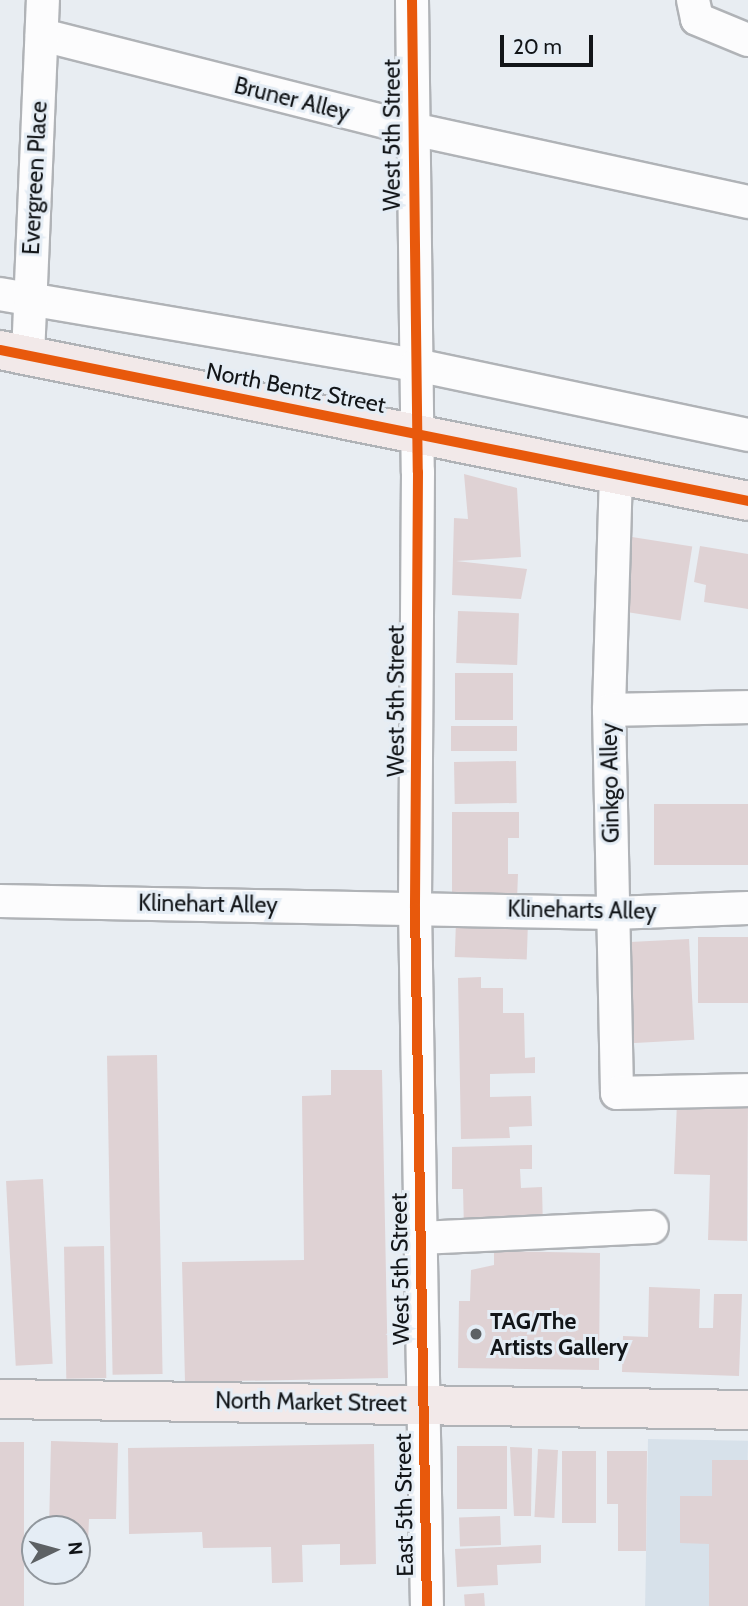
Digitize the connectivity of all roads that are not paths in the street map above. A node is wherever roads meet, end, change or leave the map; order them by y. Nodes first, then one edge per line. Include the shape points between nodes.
1 (43, 0) edge
2 (412, 0) edge
3 (693, 0) edge
4 (42, 35) junction
5 (748, 40) edge
6 (413, 129) junction
7 (748, 202) edge
8 (15, 297) edge
9 (14, 353) edge
10 (416, 365) junction
11 (416, 432) junction
12 (748, 435) edge
13 (616, 474) junction
14 (748, 501) edge
15 (748, 707) edge
16 (608, 710) junction
17 (0, 901) edge
18 (415, 908) junction
19 (748, 908) edge
20 (613, 913) junction
21 (748, 1090) edge
22 (652, 1227) dead end
23 (420, 1238) junction
24 (0, 1399) edge
25 (422, 1403) junction
26 (748, 1410) edge
27 (427, 1606) edge

1 - 4 street, Evergreen Place
2 - 6 street, West 5th Street
3 - 5 street via 697,19
4 - 6 street, Bruner Alley
4 - 8 street, Evergreen Place
6 - 7 street, Bruner Alley
6 - 10 street, West 5th Street
8 - 9 street, Evergreen Place
8 - 10 street, North Bentz Street
9 - 11 main road, North Bentz Street
10 - 11 street, West 5th Street
10 - 12 street, North Bentz Street
11 - 13 main road, North Bentz Street
11 - 18 street, West 5th Street
13 - 14 main road, North Bentz Street
13 - 16 street, Ginkgo Alley
15 - 16 street
16 - 20 street, Ginkgo Alley
17 - 18 street, Klinehart Alley
18 - 20 street, Klineharts Alley
18 - 23 street, West 5th Street
19 - 20 street, Klineharts Alley
20 - 21 street, Ginkgo Alley via 617,1093
22 - 23 street
23 - 25 street, West 5th Street
24 - 25 main road, North Market Street
25 - 26 main road, North Market Street
25 - 27 street, East 5th Street

